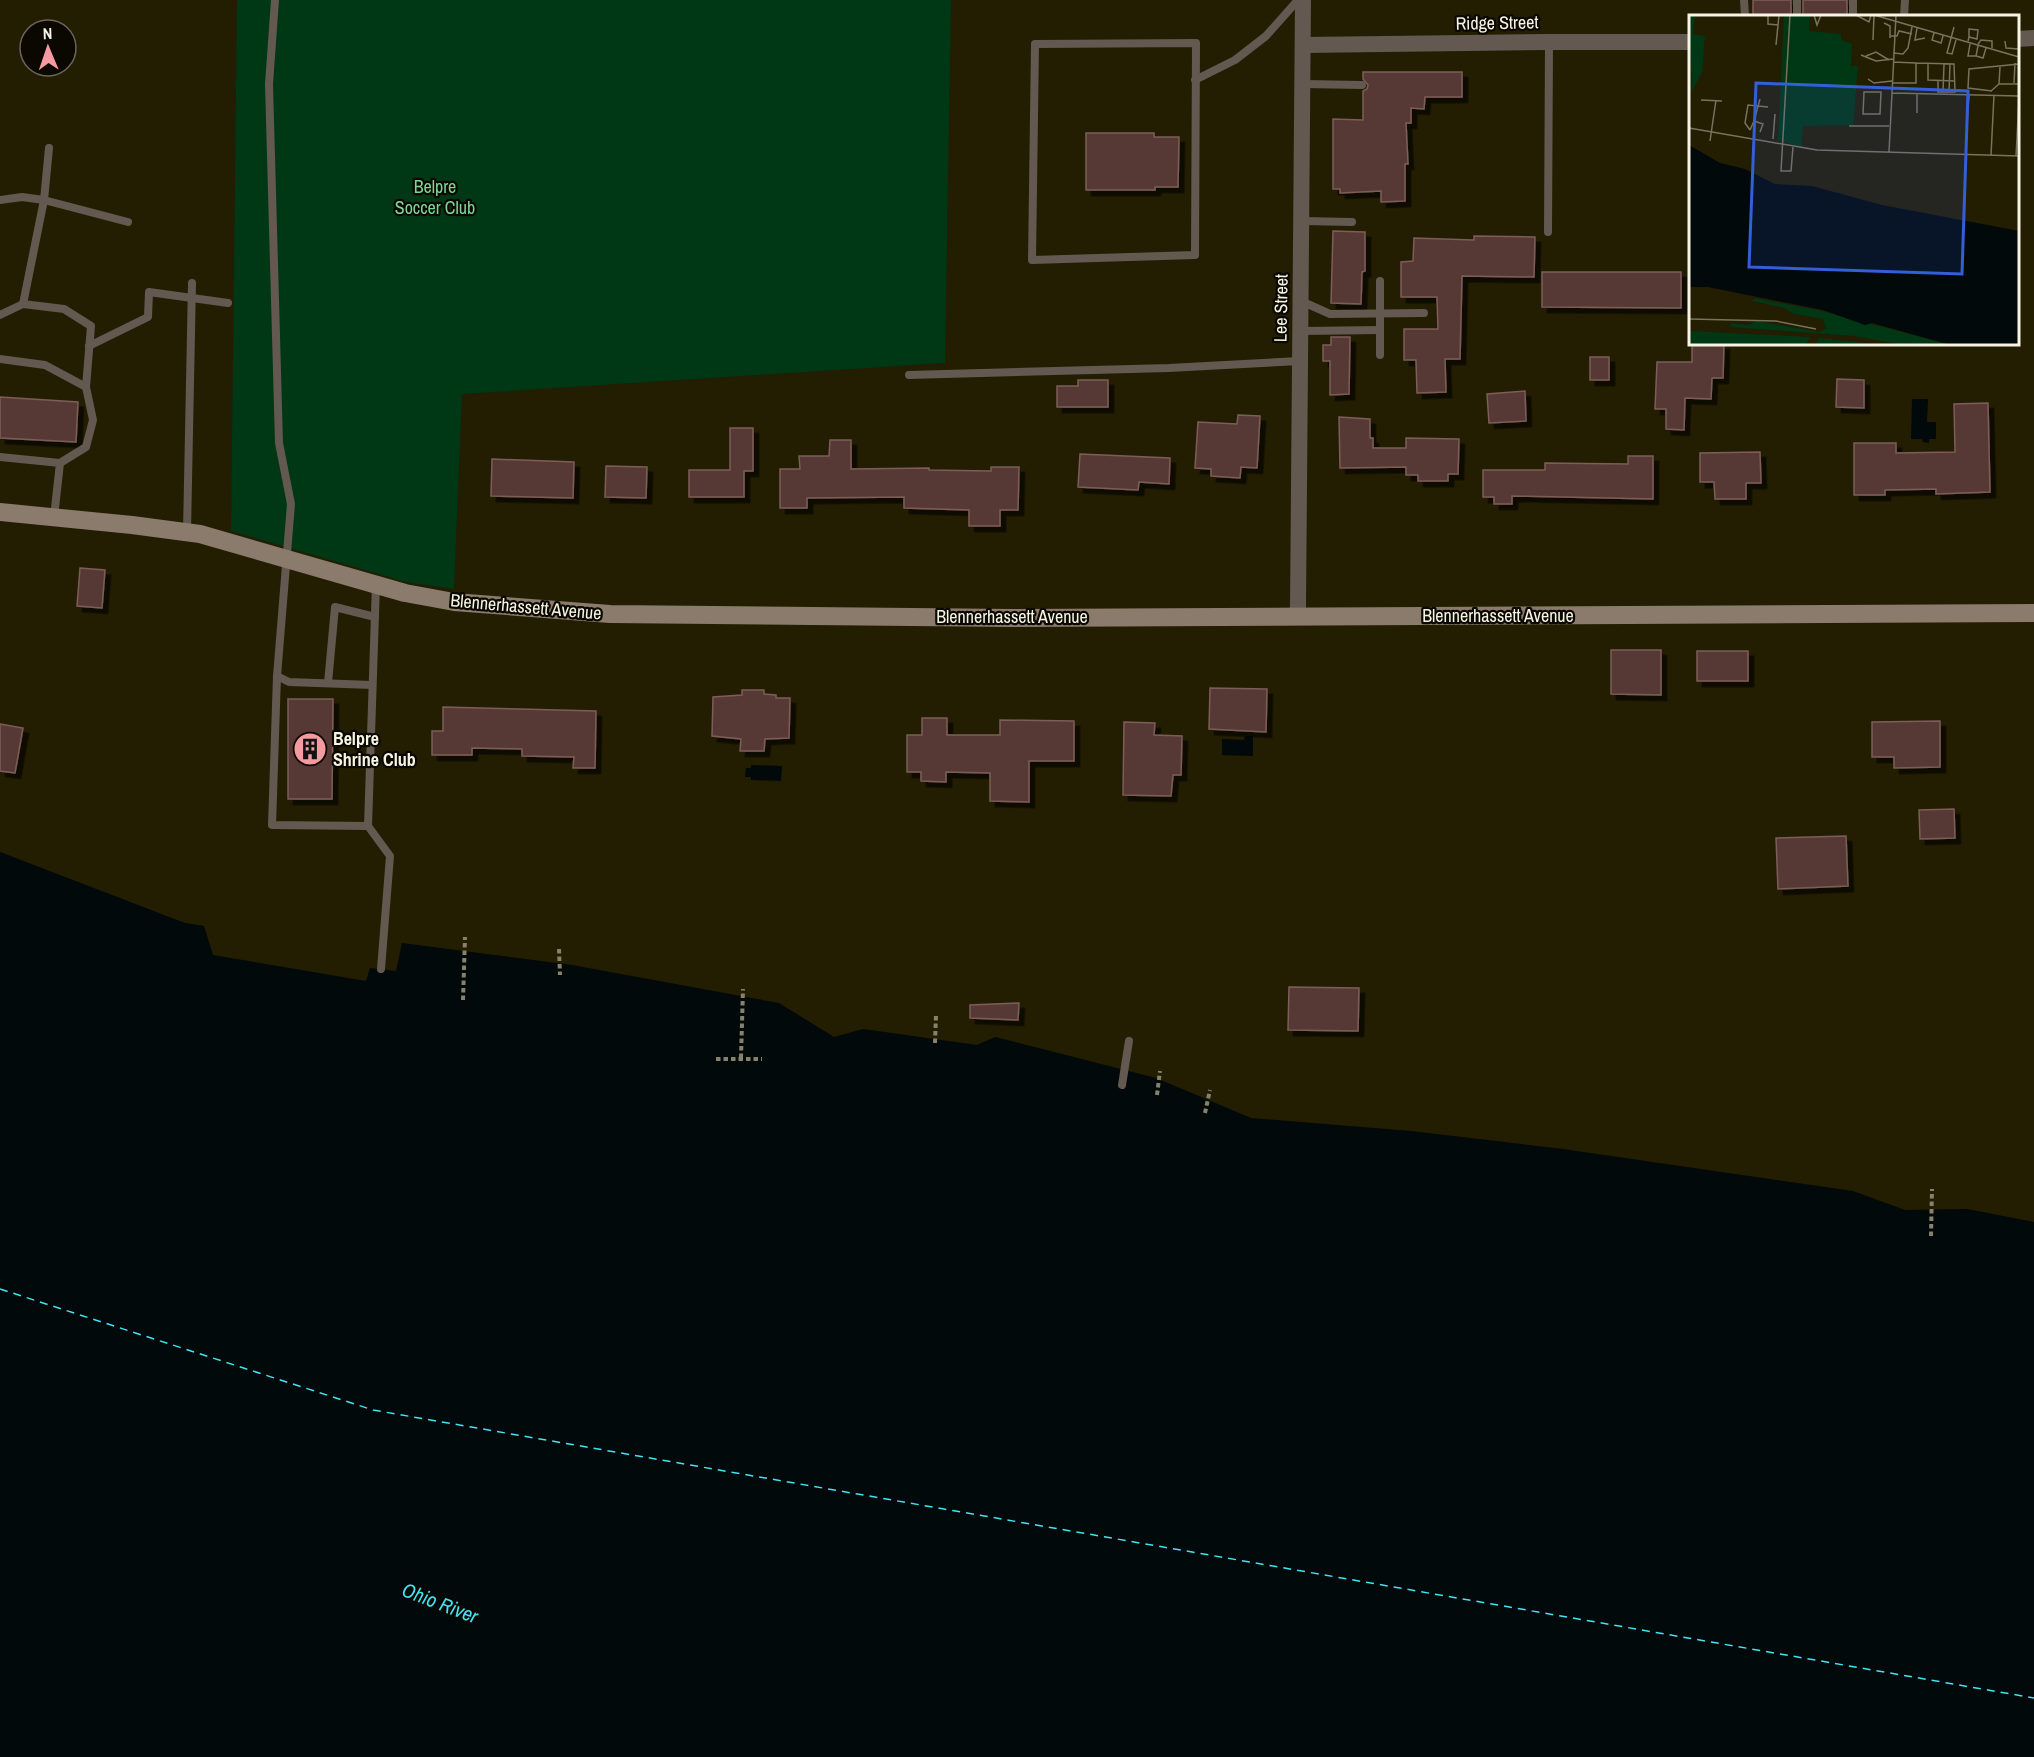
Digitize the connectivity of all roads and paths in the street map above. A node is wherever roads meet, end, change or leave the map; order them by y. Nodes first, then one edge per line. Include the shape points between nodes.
1 (275, 0) edge
2 (1298, 0) edge
3 (1304, 0) edge
4 (1744, 0) edge
5 (1905, 0) edge
6 (1745, 15) edge
7 (1904, 15) edge
8 (2034, 38) edge
9 (2019, 39) edge
10 (1549, 42) junction
11 (1689, 42) edge
12 (1303, 45) junction
13 (1195, 80) junction
14 (1303, 84) junction
15 (1362, 85) dead end
16 (49, 148) dead end
17 (0, 200) edge
18 (44, 200) junction
19 (1302, 221) junction
20 (128, 222) dead end
21 (1352, 222) dead end
22 (1548, 231) dead end
23 (1380, 281) dead end
24 (192, 283) dead end
25 (194, 297) junction
26 (1301, 301) junction
27 (228, 303) dead end
28 (23, 304) junction
29 (1424, 313) dead end
30 (0, 315) edge
31 (1380, 315) junction
32 (1380, 330) junction
33 (1300, 331) junction
34 (89, 346) junction
35 (1380, 355) dead end
36 (0, 359) edge
37 (1300, 361) junction
38 (909, 375) dead end
39 (86, 387) junction
40 (0, 457) edge
41 (60, 463) junction
42 (0, 512) edge
43 (54, 517) junction
44 (187, 532) junction
45 (286, 557) junction
46 (376, 584) junction
47 (2034, 613) edge
48 (1296, 616) junction
49 (375, 618) junction
50 (277, 676) junction
51 (328, 683) junction
52 (372, 685) junction
53 (368, 826) junction
54 (465, 937) dead end
55 (559, 949) dead end
56 (381, 969) dead end
57 (560, 975) dead end
58 (742, 989) dead end
59 (463, 1000) dead end
60 (936, 1015) dead end
61 (1129, 1041) dead end
62 (935, 1042) dead end
63 (741, 1058) junction
64 (716, 1059) dead end
65 (762, 1059) dead end
66 (1160, 1071) dead end
67 (1122, 1085) dead end
68 (1210, 1090) dead end
69 (1157, 1095) dead end
70 (1205, 1113) dead end
71 (1932, 1189) dead end
72 (1931, 1236) dead end

1 - 45 lane via 269,84 279,443 291,504
2 - 13 lane via 1266,36 1235,60
3 - 12 street, Lee Street
4 - 6 lane
5 - 7 lane
8 - 9 street
10 - 11 street, Ridge Street
10 - 12 street, Ridge Street
10 - 22 lane
12 - 14 street, Lee Street
13 - 13 lane via 1195,255 1032,260 1035,44 1197,43
14 - 15 lane
14 - 19 street, Lee Street
16 - 18 lane
17 - 18 lane
18 - 20 lane
18 - 28 lane
19 - 21 lane
19 - 26 street, Lee Street
23 - 31 lane
24 - 25 lane
25 - 27 lane
25 - 34 lane via 149,292 148,317
25 - 44 lane
26 - 31 lane via 1330,314
26 - 33 street, Lee Street
28 - 30 lane
28 - 34 lane via 64,309 91,326
29 - 31 lane
31 - 32 lane
32 - 33 lane
32 - 35 lane
33 - 37 street, Lee Street
34 - 39 lane
36 - 39 lane via 45,365
37 - 38 lane via 1169,369
37 - 48 street, Lee Street
39 - 41 lane via 93,420 86,447
40 - 41 lane
41 - 43 lane
42 - 43 street, Blennerhassett Avenue
43 - 44 street, Blennerhassett Avenue
44 - 45 street, Blennerhassett Avenue
45 - 46 street, Blennerhassett Avenue
45 - 50 lane
46 - 48 street, Blennerhassett Avenue via 454,602 610,614
46 - 49 lane
47 - 48 street, Blennerhassett Avenue
49 - 51 lane via 334,607
49 - 52 lane
50 - 51 lane via 289,682
50 - 53 lane via 272,825
51 - 52 lane
52 - 53 lane
53 - 56 lane via 390,856
54 - 59 path
55 - 57 path
58 - 63 path
60 - 62 path
61 - 67 lane
63 - 64 path
63 - 65 path
66 - 69 path
68 - 70 path
71 - 72 path

